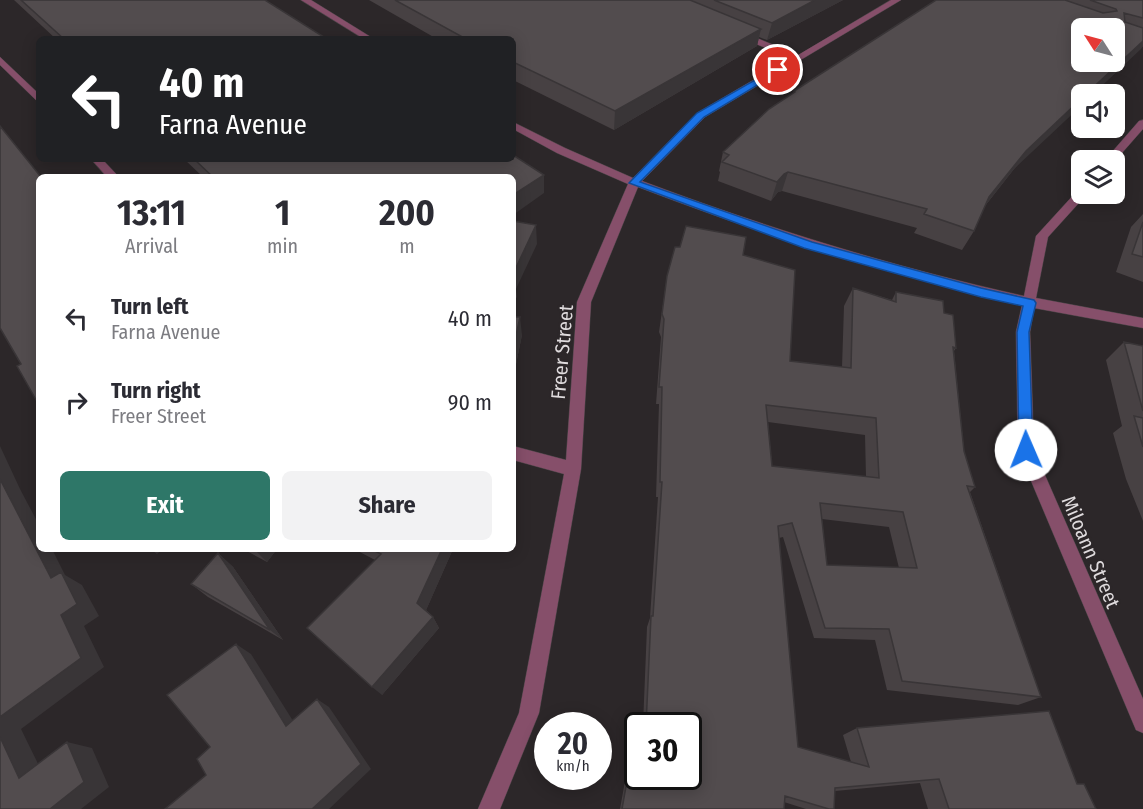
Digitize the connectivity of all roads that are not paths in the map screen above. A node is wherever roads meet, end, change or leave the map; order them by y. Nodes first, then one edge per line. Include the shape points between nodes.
1 (305, 0) edge
2 (897, 0) edge
3 (732, 31) edge
4 (365, 36) edge
5 (798, 58) junction
6 (0, 60) edge
7 (36, 97) edge
8 (1143, 123) edge
9 (516, 126) edge
10 (1119, 150) edge
11 (99, 162) edge
12 (110, 174) edge
13 (634, 183) junction
14 (1071, 204) edge
15 (1030, 303) junction
16 (1143, 323) edge
17 (516, 454) edge
18 (573, 470) junction
19 (1143, 723) edge
20 (489, 809) edge

1 - 4 street
2 - 5 street, Freer Street
3 - 5 street
5 - 13 street, Freer Street via 701,115
6 - 7 street
8 - 10 street
9 - 13 street
11 - 12 street
13 - 15 street via 808,245
13 - 18 street, Freer Street via 584,302
14 - 15 street, Miloann Street via 1042,236
15 - 16 street
15 - 19 street, Miloann Street via 1023,332 1026,450
17 - 18 street
18 - 20 street, Freer Street via 529,713

